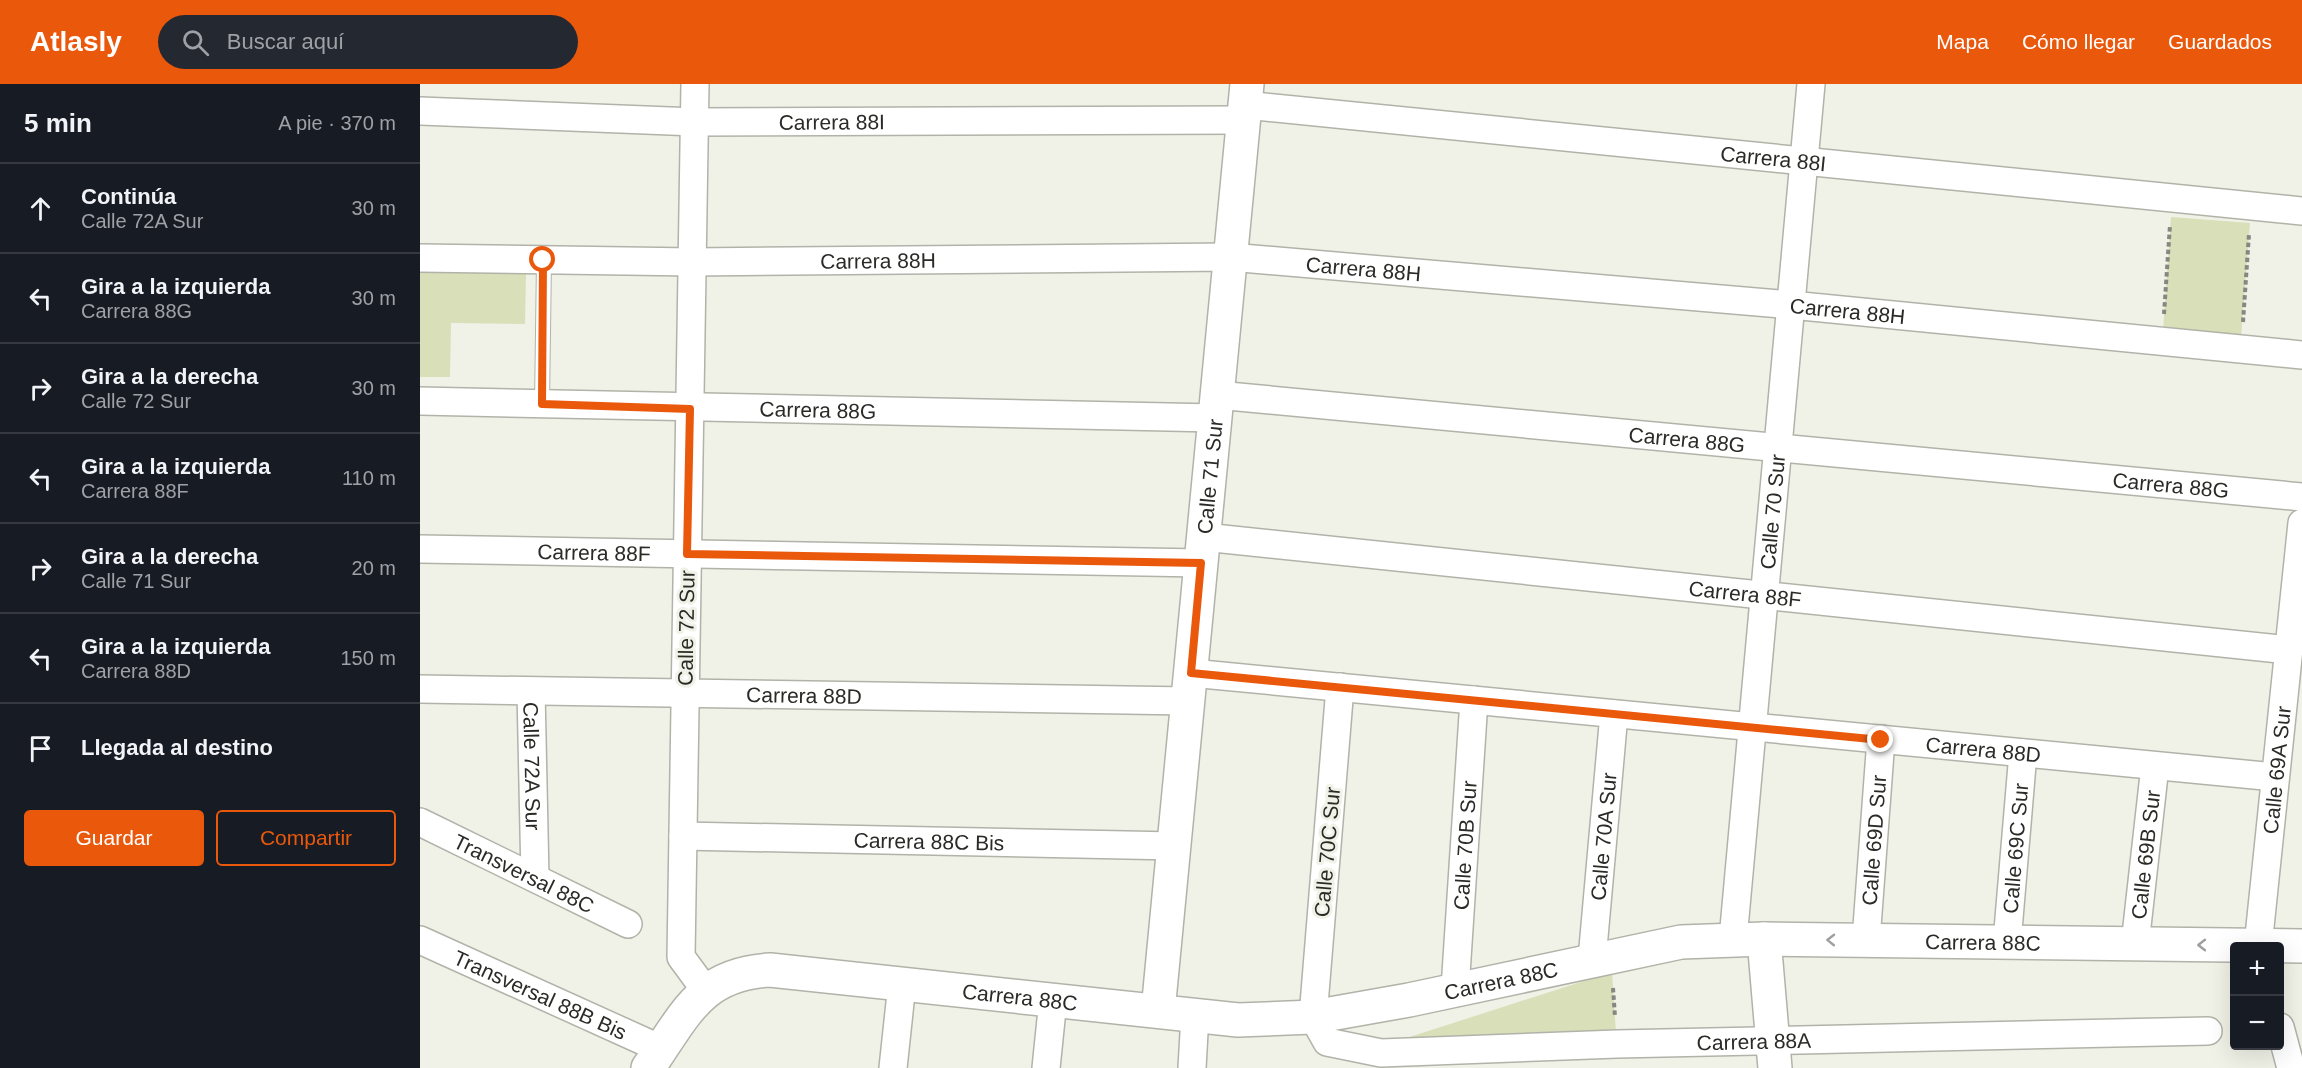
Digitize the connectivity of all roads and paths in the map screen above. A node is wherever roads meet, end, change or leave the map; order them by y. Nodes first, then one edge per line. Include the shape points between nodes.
1 (695, 84) edge
2 (1811, 84) edge
3 (1245, 103) edge
4 (420, 111) edge
5 (695, 122) junction
6 (1804, 161) junction
7 (2173, 198) junction
8 (2251, 206) junction
9 (2302, 211) edge
10 (1230, 257) junction
11 (420, 258) edge
12 (543, 260) junction
13 (693, 262) junction
14 (1791, 305) junction
15 (2162, 341) junction
16 (2241, 349) junction
17 (2302, 355) edge
18 (420, 401) edge
19 (542, 404) junction
20 (1216, 407) junction
21 (690, 409) junction
22 (1778, 448) junction
23 (2302, 497) edge
24 (2302, 523) edge
25 (420, 549) edge
26 (1202, 550) junction
27 (687, 554) junction
28 (1764, 595) junction
29 (2289, 650) junction
30 (1189, 687) junction
31 (1340, 687) junction
32 (420, 689) edge
33 (531, 691) junction
34 (685, 693) junction
35 (1474, 700) junction
36 (1614, 714) junction
37 (1752, 727) junction
38 (1881, 740) junction
39 (2023, 753) junction
40 (2155, 766) junction
41 (2275, 777) junction
42 (420, 822) edge
43 (683, 836) junction
44 (1174, 846) junction
45 (535, 878) junction
46 (628, 924) dead end
47 (1748, 939) junction
48 (420, 940) edge
49 (1866, 940) junction
50 (2007, 942) junction
51 (2258, 942) edge
52 (2135, 944) junction
53 (2230, 946) edge
54 (2284, 946) edge
55 (2302, 946) edge
56 (1602, 957) junction
57 (902, 984) junction
58 (1455, 989) junction
59 (706, 991) junction
60 (1053, 1000) junction
61 (1158, 1011) junction
62 (1195, 1015) junction
63 (1314, 1017) junction
64 (2208, 1031) dead end
65 (2284, 1043) edge
66 (1617, 1044) junction
67 (1773, 1055) edge
68 (655, 1059) edge
69 (893, 1068) edge
70 (1046, 1068) edge
71 (1192, 1068) edge
72 (2290, 1068) edge

1 - 5 street, Calle 72 Sur
2 - 6 street, Calle 70 Sur
3 - 5 street, Carrera 88I
3 - 6 street, Carrera 88I
3 - 10 street, Calle 71 Sur
4 - 5 street, Carrera 88I
5 - 13 street, Calle 72 Sur
6 - 7 street, Carrera 88I
6 - 14 street, Calle 70 Sur
7 - 8 street, Carrera 88I
7 - 15 path
8 - 9 street, Carrera 88I
8 - 16 path
10 - 13 street, Carrera 88H
10 - 14 street, Carrera 88H
10 - 20 street, Calle 71 Sur
11 - 12 street, Carrera 88H
12 - 13 street, Carrera 88H
12 - 19 lane
13 - 21 street, Calle 72 Sur
14 - 15 street, Carrera 88H
14 - 22 street, Calle 70 Sur
15 - 16 street, Carrera 88H
16 - 17 street, Carrera 88H
18 - 19 street, Carrera 88G
19 - 21 street, Carrera 88G
20 - 21 street, Carrera 88G
20 - 22 street, Carrera 88G
20 - 26 street, Calle 71 Sur
21 - 27 street, Calle 72 Sur
22 - 23 street, Carrera 88G
22 - 28 street, Calle 70 Sur
24 - 29 street, Calle 69A Sur
25 - 27 street, Carrera 88F
26 - 27 street, Carrera 88F
26 - 28 street, Carrera 88F
26 - 30 street, Calle 71 Sur
27 - 34 street, Calle 72 Sur
28 - 29 street, Carrera 88F
28 - 37 street, Calle 70 Sur
29 - 41 street, Calle 69A Sur
30 - 31 street, Carrera 88D
30 - 34 street, Carrera 88D
30 - 44 street, Calle 71 Sur
31 - 35 street, Carrera 88D
31 - 63 street, Calle 70C Sur
32 - 33 street, Carrera 88D
33 - 34 street, Carrera 88D
33 - 45 street, Calle 72A Sur
34 - 43 street, Calle 72 Sur
35 - 36 street, Carrera 88D
35 - 58 street, Calle 70B Sur
36 - 37 street, Carrera 88D
36 - 56 street, Calle 70A Sur
37 - 38 street, Carrera 88D
37 - 47 street, Calle 70 Sur
38 - 39 street, Carrera 88D
38 - 49 street, Calle 69D Sur
39 - 40 street, Carrera 88D
39 - 50 street, Calle 69C Sur
40 - 41 street, Carrera 88D
40 - 52 street, Calle 69B Sur
41 - 51 street, Calle 69A Sur
42 - 45 street, Transversal 88C
43 - 44 street, Carrera 88C Bis
43 - 59 street, Calle 72 Sur via 681,957
44 - 61 street, Calle 71 Sur
45 - 46 street, Transversal 88C
49 -> 47 street, Carrera 88C
47 - 56 street, Carrera 88C via 1681,942
47 - 67 street, Calle 70 Sur
48 - 68 street, Transversal 88B Bis
49 - 50 street, Carrera 88C
50 - 52 street, Carrera 88C
53 -> 52 street, Carrera 88C
54 - 55 street, Carrera 88C
56 - 58 street, Carrera 88C
56 - 66 path
57 - 59 street, Carrera 88C via 770,970 726,977
57 - 60 street, Carrera 88C
57 - 69 street
58 - 63 street, Carrera 88C
59 - 68 street, Carrera 88C
60 - 61 street, Carrera 88C
60 - 70 street
61 - 62 street, Carrera 88C
62 - 63 street, Carrera 88C via 1238,1020
62 - 71 street
63 - 66 street, Carrera 88A via 1328,1042 1381,1053
64 - 67 street, Carrera 88A
65 - 72 street
66 - 67 street, Carrera 88A

